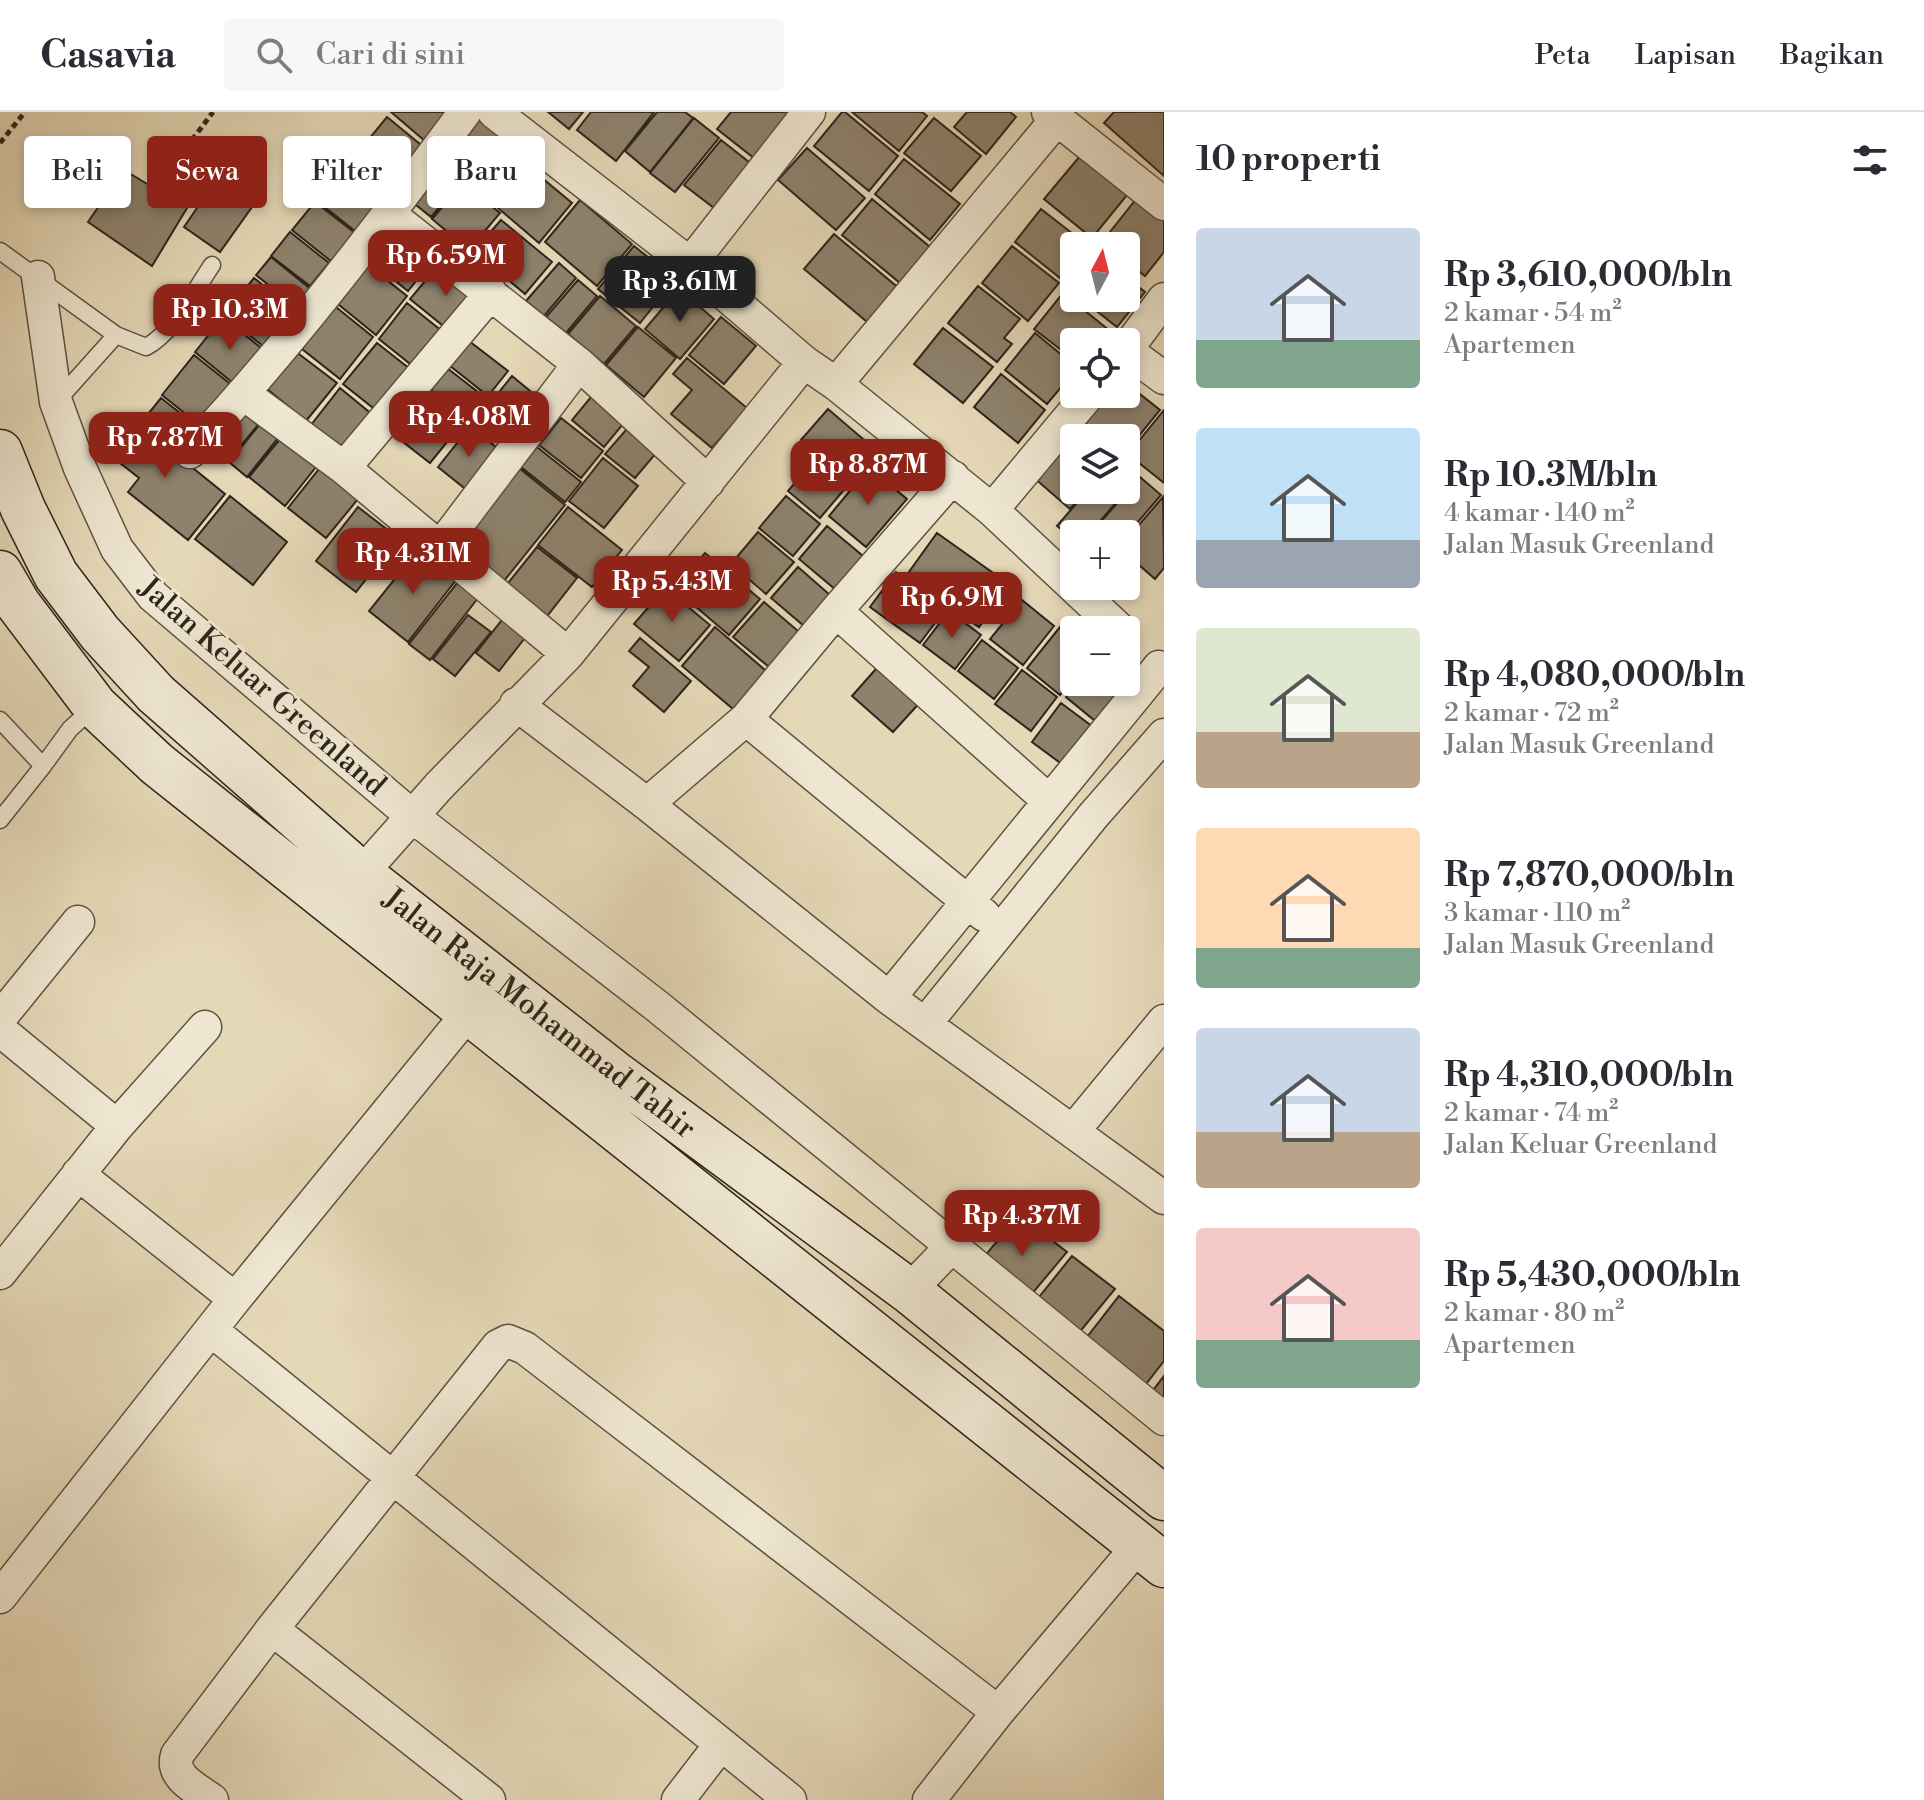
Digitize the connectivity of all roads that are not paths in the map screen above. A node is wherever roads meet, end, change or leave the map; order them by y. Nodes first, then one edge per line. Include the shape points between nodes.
1 (465, 112) edge
2 (494, 112) edge
3 (809, 112) edge
4 (1052, 115) edge
5 (1164, 204) edge
6 (389, 214) junction
7 (0, 251) edge
8 (690, 264) junction
9 (212, 265) dead end
10 (38, 277) junction
11 (491, 293) junction
12 (1164, 299) edge
13 (1140, 331) edge
14 (116, 335) junction
15 (1140, 360) edge
16 (804, 362) junction
17 (579, 364) junction
18 (1164, 378) edge
19 (836, 384) junction
20 (244, 394) junction
21 (56, 402) junction
22 (1077, 408) edge
23 (0, 452) edge
24 (190, 452) dead end
25 (344, 468) junction
26 (953, 477) junction
27 (708, 482) junction
28 (992, 510) junction
29 (439, 549) junction
30 (0, 573) edge
31 (836, 611) junction
32 (1105, 616) edge
33 (1140, 649) edge
34 (568, 654) junction
35 (1162, 669) edge
36 (516, 704) junction
37 (95, 706) junction
38 (746, 719) junction
39 (0, 720) edge
40 (1164, 735) edge
41 (43, 766) junction
42 (1049, 801) junction
43 (647, 804) junction
44 (412, 816) junction
45 (0, 820) edge
46 (361, 874) junction
47 (966, 901) junction
48 (78, 922) dead end
49 (1002, 929) junction
50 (479, 992) junction
51 (889, 998) junction
52 (0, 1018) edge
53 (1164, 1021) edge
54 (925, 1024) junction
55 (205, 1027) dead end
56 (0, 1030) edge
57 (117, 1126) junction
58 (1074, 1130) junction
59 (78, 1174) junction
60 (1164, 1198) edge
61 (952, 1246) junction
62 (0, 1273) edge
63 (909, 1291) junction
64 (235, 1299) junction
65 (211, 1330) junction
66 (1164, 1419) edge
67 (392, 1477) junction
68 (1164, 1498) edge
69 (1152, 1555) edge
70 (1, 1595) edge
71 (272, 1629) junction
72 (998, 1712) junction
73 (721, 1744) junction
74 (212, 1800) edge
75 (489, 1800) edge
76 (678, 1800) edge
77 (790, 1800) edge
78 (929, 1800) edge

1 - 6 street
2 - 8 street
3 - 8 street
4 - 5 street
4 - 19 street
6 - 11 street
6 - 20 street
7 - 10 lane
8 - 16 street
9 - 14 lane via 157,342 146,347
10 - 14 lane
10 - 21 street, Jalan Keluar Greenland
11 - 17 street
11 - 25 street
12 - 13 street
14 - 21 lane
15 - 18 street
16 - 19 street
16 - 27 street
17 - 27 street
17 - 29 street
19 - 26 street
20 - 24 street
20 - 25 street
21 - 44 street, Jalan Keluar Greenland via 117,549 153,596
22 - 28 street
23 - 46 main road, Jalan Raja Mohammad Tahir via 56,575 100,633 156,694
25 - 29 street
26 - 28 street
26 - 31 street
27 - 34 street
28 - 32 street
29 - 34 street
30 - 37 main road, Jalan Raja Mohammad Tahir
31 - 38 street
31 - 42 street
33 - 35 street
34 - 36 street
35 - 42 street
36 - 43 street
36 - 44 street
37 - 41 lane
37 - 50 main road, Jalan Raja Mohammad Tahir via 157,764
38 - 43 street
38 - 47 street
39 - 41 lane
40 - 49 street
41 - 45 lane
42 - 47 street
43 - 51 street
44 - 46 street
44 - 61 street, Jalan Keluar Greenland
46 - 50 main road, Jalan Raja Mohammad Tahir
47 - 49 street
47 - 51 street
48 - 52 street
49 - 54 street
50 - 63 main road, Jalan Raja Mohammad Tahir via 617,1075
50 - 64 street
50 - 69 main road, Jalan Raja Mohammad Tahir via 1022,1454
51 - 54 street
53 - 58 street
54 - 58 street
55 - 57 street
56 - 57 street
57 - 59 street
58 - 60 street
59 - 62 street
59 - 64 street
61 - 63 street
61 - 66 street, Jalan Keluar Greenland
63 - 68 main road, Jalan Raja Mohammad Tahir
64 - 65 street
65 - 67 street
65 - 70 street
67 - 71 street
67 - 72 street via 498,1346 515,1342
67 - 73 street
69 - 72 street
71 - 74 street via 177,1755 180,1776
71 - 75 street
72 - 78 street
73 - 76 street
73 - 77 street

